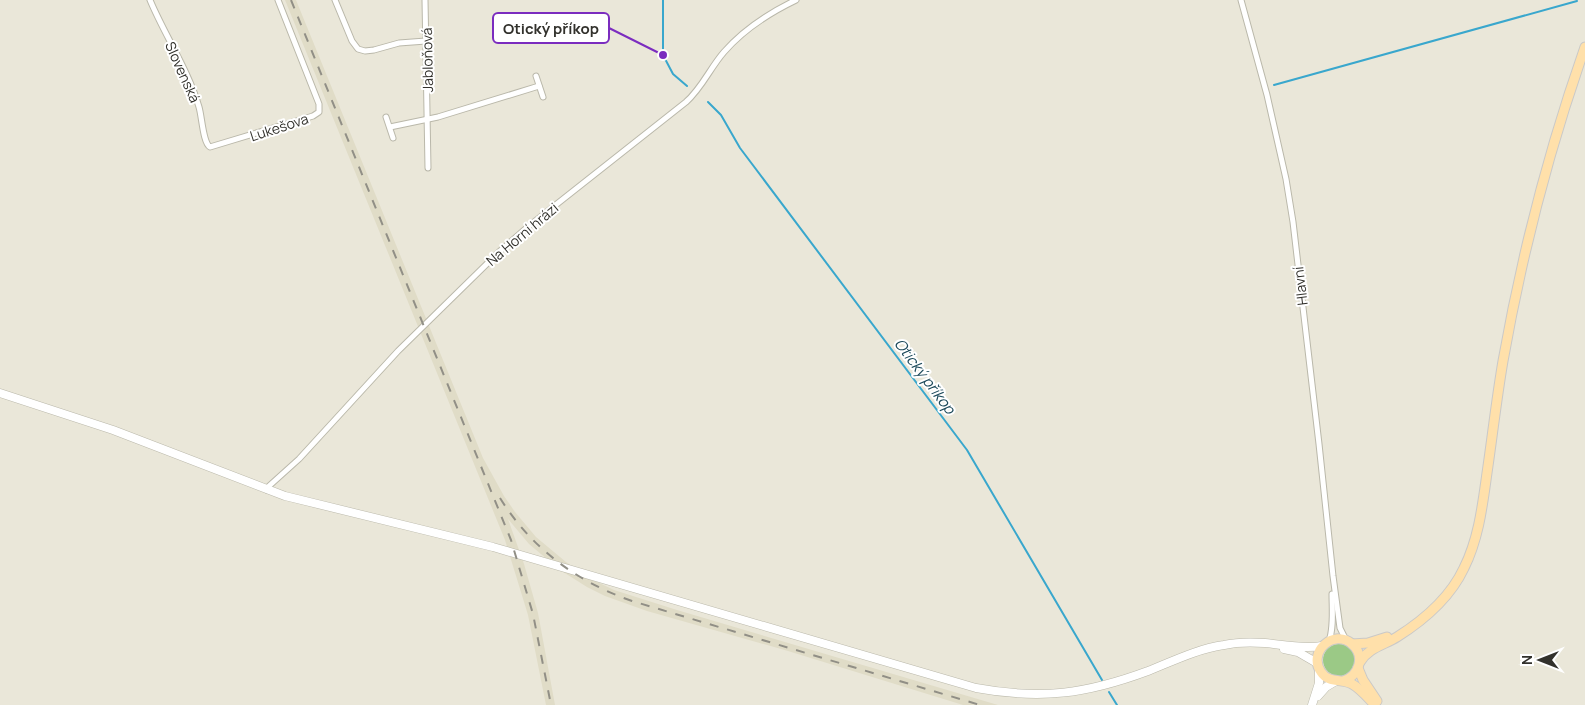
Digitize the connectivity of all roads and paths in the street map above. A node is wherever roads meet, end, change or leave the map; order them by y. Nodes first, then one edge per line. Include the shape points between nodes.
1 (150, 0) edge
2 (278, 0) edge
3 (335, 0) edge
4 (426, 0) edge
5 (796, 0) edge
6 (1241, 0) edge
7 (426, 41) junction
8 (1585, 47) edge
9 (536, 76) dead end
10 (539, 86) junction
11 (543, 98) dead end
12 (386, 117) dead end
13 (428, 119) junction
14 (390, 127) junction
15 (393, 138) dead end
16 (208, 147) joint
17 (428, 168) dead end
18 (0, 393) edge
19 (267, 490) junction
20 (1333, 576) junction
21 (1406, 630) junction
22 (1350, 642) junction
23 (1263, 643) junction
24 (1325, 644) junction
25 (1359, 665) junction
26 (1318, 667) junction
27 (1340, 681) junction
28 (1312, 704) edge
29 (1375, 705) edge
30 (1381, 705) edge

1 - 16 street, Slovenská via 192,87
2 - 16 street, Lukešova via 320,112
3 - 7 street via 352,41 362,51
4 - 7 street, Jabloňová
5 - 19 street, Na Horní hrázi via 746,31 724,53 688,100 499,252 389,361
6 - 20 street, Hlavní via 1267,95 1287,188
7 - 13 street, Jabloňová
8 - 21 main road via 1551,155 1523,264 1504,359 1475,541 1460,575 1444,599
9 - 10 street
10 - 11 street
10 - 13 street
12 - 14 street
13 - 14 street
13 - 17 street, Jabloňová
14 - 15 street
18 - 19 main road via 113,430
19 - 23 main road via 500,549 955,683 1000,692 1028,695 1083,690 1118,682 1211,648 1234,643
20 - 22 street, Hlavní via 1340,628
20 - 24 street, Hlavní via 1331,635
21 - 22 main road via 1368,643
21 - 25 main road via 1366,654
22 - 24 main road via 1336,639
22 - 25 main road via 1358,652
23 - 24 main road via 1307,648
23 - 26 main road via 1298,652
24 - 26 main road via 1318,654
25 - 27 main road via 1352,676
25 - 30 main road via 1363,680
26 - 27 main road via 1326,678
26 - 28 main road via 1319,683
27 - 28 main road via 1322,690
27 - 29 main road via 1357,687

